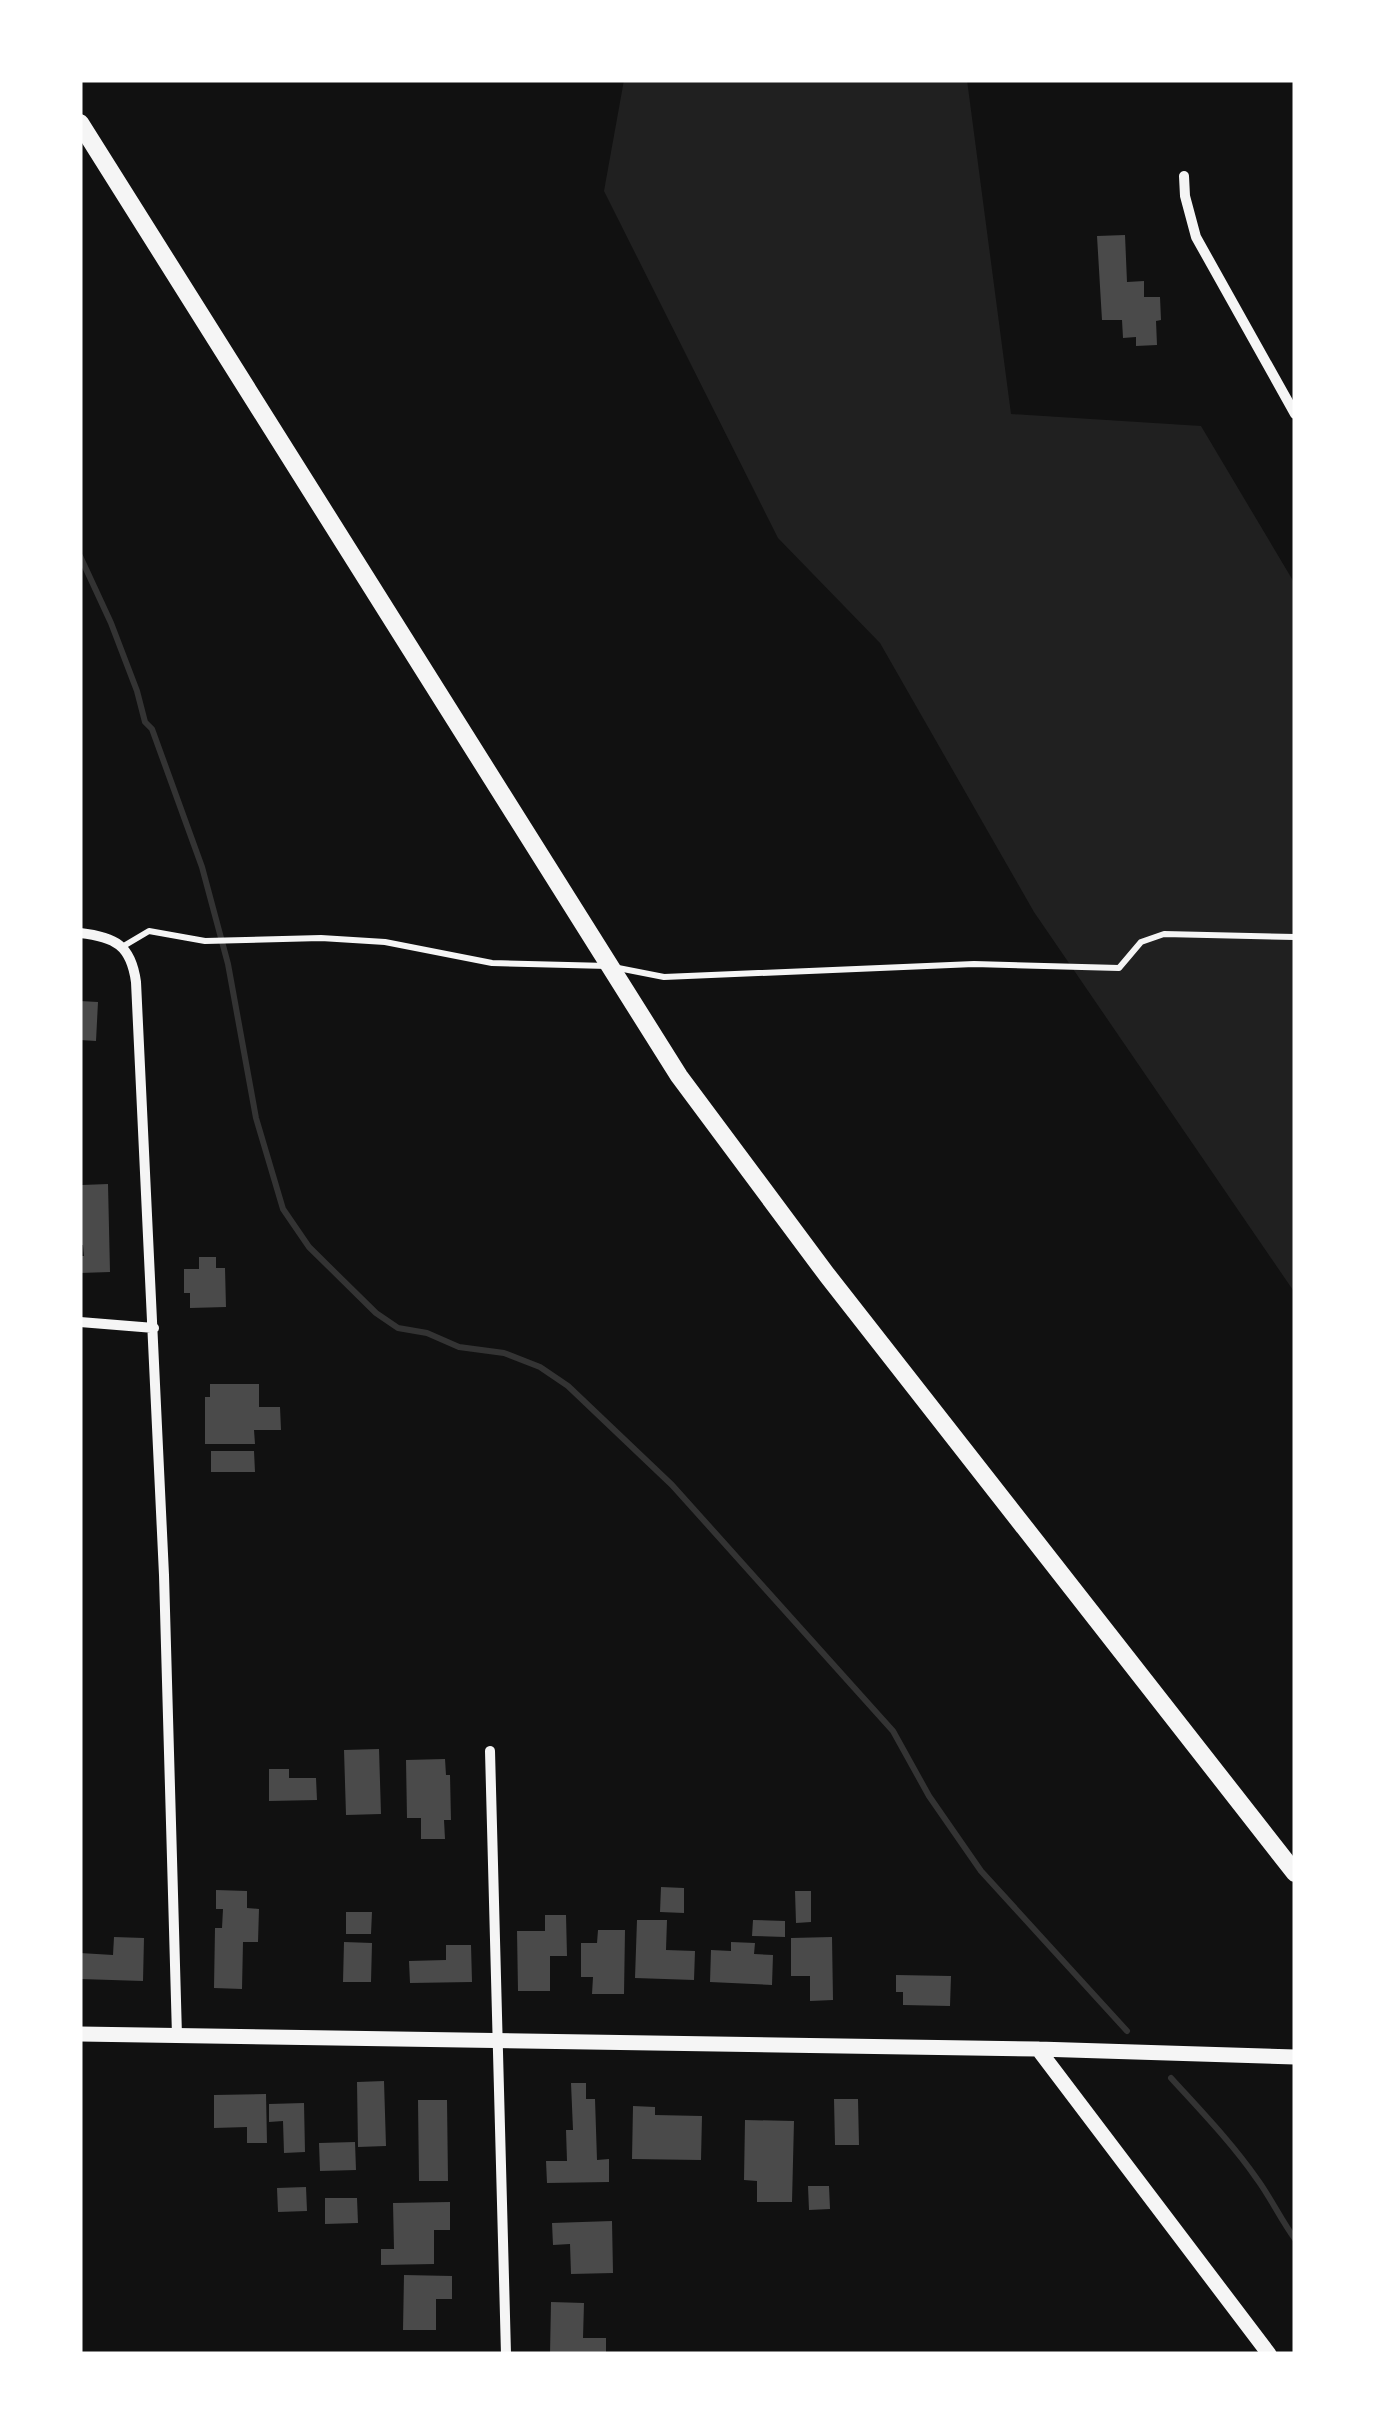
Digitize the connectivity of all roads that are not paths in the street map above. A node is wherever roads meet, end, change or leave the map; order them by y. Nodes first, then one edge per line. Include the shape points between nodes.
1 (80, 123) edge
2 (1184, 176) dead end
3 (1295, 414) edge
4 (80, 933) edge
5 (1295, 937) edge
6 (125, 949) junction
7 (608, 966) junction
8 (80, 1322) edge
9 (154, 1328) junction
10 (490, 1751) dead end
11 (1295, 1873) edge
12 (80, 2034) edge
13 (177, 2036) junction
14 (498, 2042) junction
15 (1038, 2050) junction
16 (1295, 2057) edge
17 (506, 2354) edge
18 (1269, 2354) edge

1 - 7 main road
2 - 3 street via 1196,237
4 - 6 street
5 - 7 lane via 1164,934 1141,942 1119,968 974,964 664,977
6 - 7 lane via 149,931 205,941 385,942 492,963
6 - 9 street via 136,982
7 - 11 main road via 679,1076 827,1275
8 - 9 street
9 - 13 street
10 - 14 street
12 - 13 street
13 - 14 street
14 - 15 street
14 - 17 street
15 - 16 street
15 - 18 street

